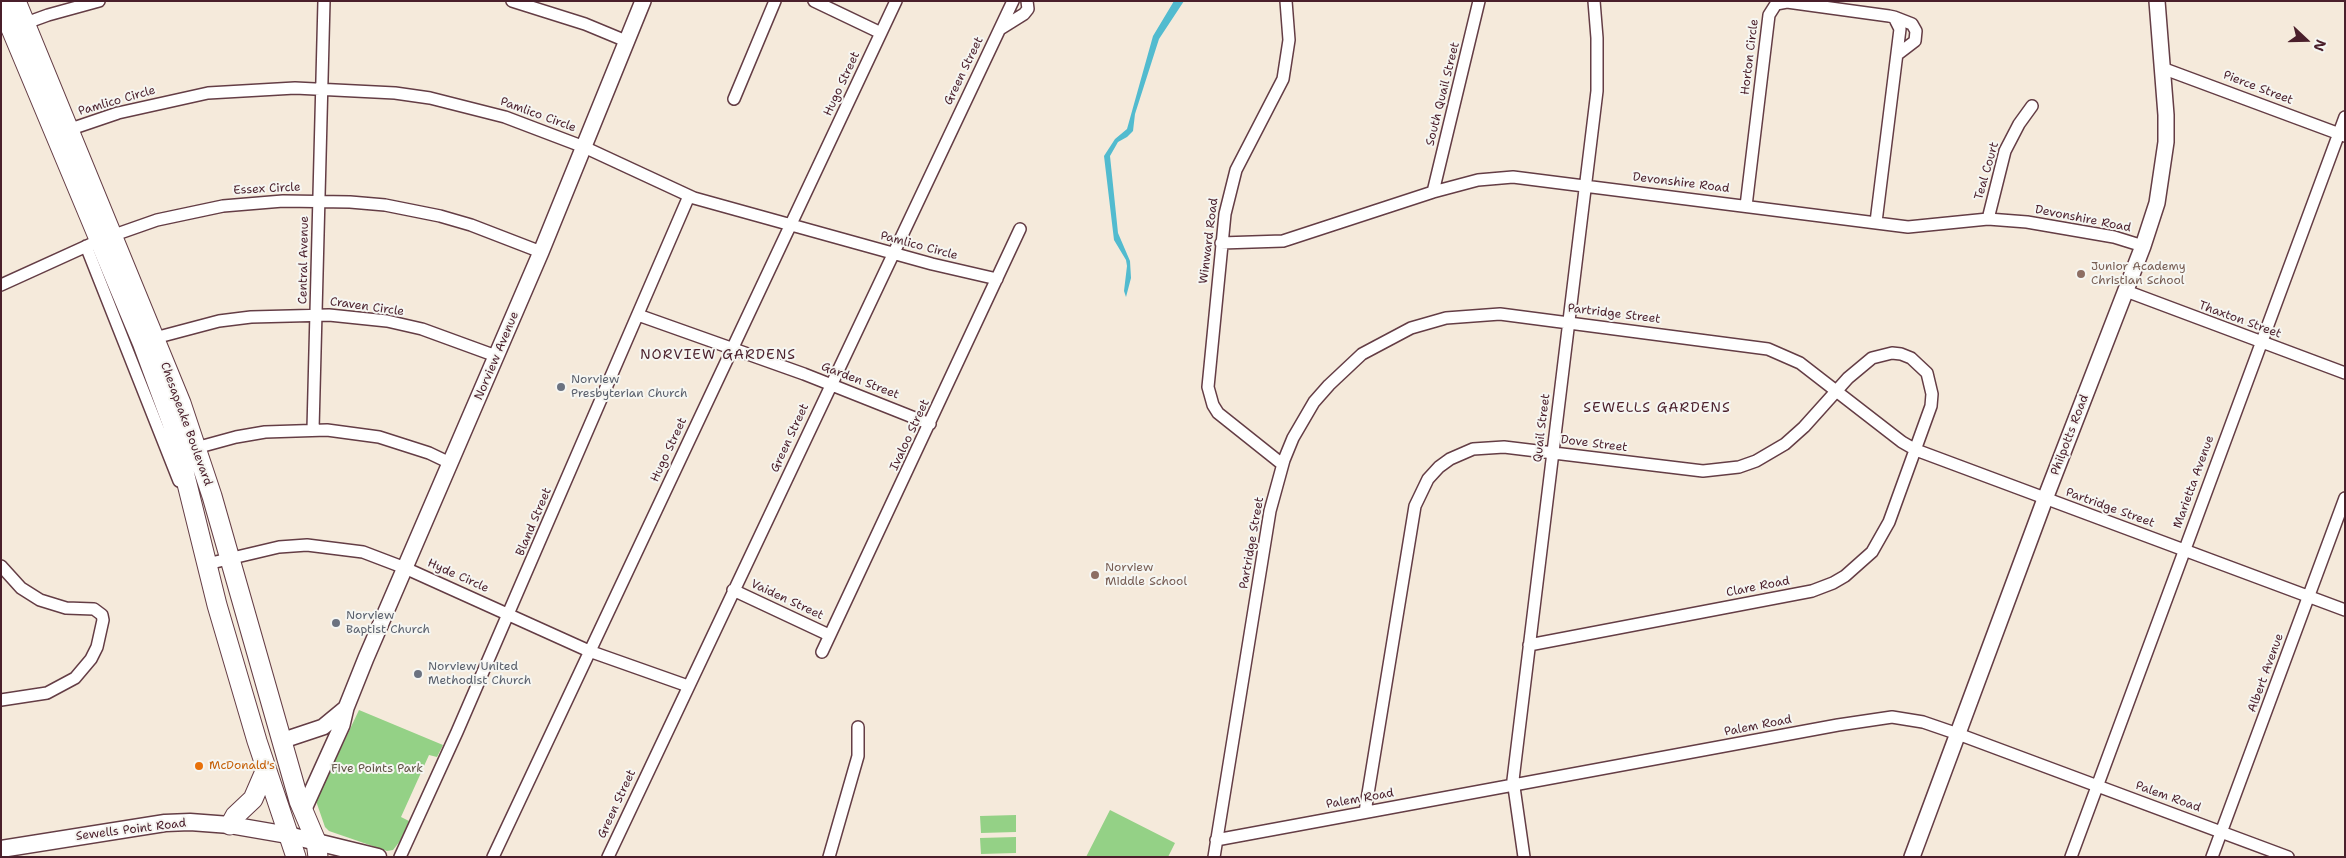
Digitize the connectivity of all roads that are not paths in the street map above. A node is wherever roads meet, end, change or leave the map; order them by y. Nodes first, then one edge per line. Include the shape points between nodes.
1 (16, 1) edge
2 (99, 1) edge
3 (324, 1) edge
4 (512, 1) edge
5 (643, 1) edge
6 (775, 1) edge
7 (814, 1) edge
8 (896, 1) edge
9 (1013, 1) edge
10 (1027, 1) edge
11 (1286, 1) edge
12 (1479, 1) edge
13 (1594, 1) edge
14 (2157, 1) edge
15 (1, 5) edge
16 (1894, 17) junction
17 (26, 23) junction
18 (998, 30) junction
19 (881, 33) junction
20 (626, 41) junction
21 (1898, 54) junction
22 (2162, 68) junction
23 (323, 88) junction
24 (734, 99) dead end
25 (2032, 106) dead end
26 (2345, 117) edge
27 (63, 132) junction
28 (2342, 134) edge
29 (584, 147) junction
30 (1586, 185) junction
31 (1433, 192) junction
32 (690, 196) junction
33 (319, 201) junction
34 (1746, 206) junction
35 (1988, 219) junction
36 (1876, 222) junction
37 (790, 226) junction
38 (1020, 229) dead end
39 (99, 240) junction
40 (1221, 243) junction
41 (2143, 246) junction
42 (541, 252) junction
43 (892, 253) junction
44 (996, 279) junction
45 (1, 286) edge
46 (2126, 291) junction
47 (316, 314) junction
48 (638, 315) junction
49 (1569, 322) junction
50 (148, 340) junction
51 (2261, 342) junction
52 (733, 349) junction
53 (496, 356) junction
54 (2345, 373) edge
55 (831, 384) junction
56 (1837, 390) junction
57 (930, 424) junction
58 (312, 429) junction
59 (189, 450) junction
60 (1916, 450) junction
61 (1553, 453) junction
62 (450, 463) junction
63 (1282, 464) junction
64 (2045, 498) junction
65 (2345, 498) edge
66 (199, 533) junction
67 (2184, 550) junction
68 (229, 558) junction
69 (207, 564) junction
70 (1, 566) edge
71 (405, 568) junction
72 (733, 590) junction
73 (2309, 597) junction
74 (2345, 610) edge
75 (509, 615) junction
76 (829, 635) junction
77 (1529, 645) junction
78 (589, 652) junction
79 (822, 652) dead end
80 (688, 686) junction
81 (1, 700) edge
82 (346, 708) junction
83 (858, 727) dead end
84 (1958, 734) junction
85 (281, 741) junction
86 (266, 769) junction
87 (1513, 784) junction
88 (2097, 785) junction
89 (303, 811) junction
90 (1365, 812) junction
91 (230, 824) junction
92 (2222, 832) junction
93 (288, 835) junction
94 (1216, 840) junction
95 (1, 849) edge
96 (320, 851) edge
97 (372, 856) edge
98 (296, 857) edge
99 (300, 857) edge
100 (400, 857) edge
101 (493, 857) edge
102 (608, 857) edge
103 (829, 857) edge
104 (1214, 857) edge
105 (1524, 857) edge
106 (1912, 857) edge
107 (2071, 857) edge
108 (2212, 857) edge
109 (2288, 857) edge

1 - 17 main road, Chesapeake Boulevard
2 - 17 street
3 - 23 street, Central Avenue
4 - 20 street
5 - 20 street, Norview Avenue
6 - 24 street
7 - 19 street
8 - 19 street, Hugo Street
9 - 18 street, Green Street
10 - 18 street, Green Street via 1028,9 1024,14
11 - 40 street, Winward Road via 1289,40 1283,79 1236,170 1224,214
12 - 31 street, South Quail Street
13 - 30 street, Quail Street via 1597,91
14 - 22 street, Philpotts Road
15 - 27 main road, Chesapeake Boulevard
16 - 21 street via 1900,29
16 - 21 street, Horton Circle via 1912,24 1916,31 1915,41
16 - 34 street, Horton Circle via 1787,2 1772,8
17 - 27 main road, Chesapeake Boulevard
18 - 43 street, Green Street
19 - 37 street, Hugo Street
20 - 29 street, Norview Avenue
21 - 36 street
22 - 28 street, Pierce Street
22 - 41 street, Philpotts Road via 2166,115 2164,162 2157,203
23 - 27 street, Pamlico Circle via 208,93 118,113
23 - 29 street, Pamlico Circle via 381,91 447,102 505,117
23 - 33 street, Central Avenue
25 - 35 street, Teal Court via 2005,150
26 - 28 street, Marietta Avenue
27 - 39 main road, Chesapeake Boulevard
28 - 51 street, Marietta Avenue
29 - 32 street, Pamlico Circle
29 - 42 street, Norview Avenue
30 - 31 street, Devonshire Road via 1513,176
30 - 34 street, Devonshire Road
30 - 49 street, Quail Street
31 - 40 street, Devonshire Road via 1283,241
32 - 37 street, Pamlico Circle
32 - 48 street, Bland Street
33 - 39 street, Essex Circle via 223,206 157,220
33 - 42 street, Essex Circle via 385,206 440,216
33 - 47 street, Central Avenue
34 - 36 street, Devonshire Road
35 - 36 street, Devonshire Road via 1924,226
35 - 41 street, Devonshire Road via 2085,232
37 - 43 street, Pamlico Circle
37 - 52 street, Hugo Street
38 - 44 street, Ivaloo Street
39 - 45 street, Essex Circle
39 - 50 main road, Chesapeake Boulevard
39 - 66 street
40 - 63 street, Winward Road via 1209,393 1218,413
41 - 46 street, Philpotts Road
42 - 53 street, Norview Avenue
43 - 44 street, Pamlico Circle
43 - 55 street, Green Street
44 - 57 street, Ivaloo Street
46 - 51 street, Thaxton Street
46 - 64 street, Philpotts Road
47 - 50 street, Craven Circle via 220,321
47 - 53 street, Craven Circle via 359,317 422,329
47 - 58 street, Central Avenue
48 - 52 street, Garden Street
48 - 75 street, Bland Street
49 - 56 street, Partridge Street via 1768,349 1800,363
49 - 61 street, Quail Street
49 - 63 street, Partridge Street via 1500,314 1473,315 1424,323 1389,338 1362,354 1329,384 1302,422
50 - 59 main road, Chesapeake Boulevard
51 - 54 street, Thaxton Street
51 - 67 street, Marietta Avenue
52 - 55 street, Garden Street
52 - 78 street, Hugo Street
53 - 62 street, Norview Avenue
55 - 57 street, Garden Street
55 - 72 street, Green Street
56 - 60 street, Partridge Street
56 - 60 street, Dove Street via 1863,364 1882,355 1901,354 1922,366 1932,394
56 - 61 street, Dove Street via 1785,444 1739,467 1703,471
57 - 76 street, Ivaloo Street
58 - 59 street via 236,436
58 - 62 street via 379,437 422,450
59 - 66 main road, Chesapeake Boulevard
59 - 68 main road, Chesapeake Boulevard
60 - 64 street, Partridge Street
60 - 77 street, Clare Road via 1880,539 1860,565 1833,583 1773,599
61 - 77 street, Quail Street
61 - 90 street, Dove Street via 1504,447 1473,449 1439,467 1419,493 1403,569
62 - 71 street, Norview Avenue
63 - 94 street, Partridge Street via 1270,511
64 - 67 street, Partridge Street
64 - 84 street, Philpotts Road
65 - 73 street, Albert Avenue
66 - 69 main road, Chesapeake Boulevard
67 - 73 street, Partridge Street
67 - 88 street, Marietta Avenue
68 - 69 street, Hyde Circle
68 - 71 street, Hyde Circle via 262,549 307,545 363,552
68 - 85 main road, Chesapeake Boulevard
69 - 86 main road, Chesapeake Boulevard
70 - 81 street via 21,588 40,600 66,608 94,609 103,620 94,653 75,678 47,693
71 - 75 street, Hyde Circle
71 - 82 street, Norview Avenue
72 - 76 street, Vaiden Street
72 - 80 street, Green Street
73 - 74 street, Partridge Street
73 - 92 street, Albert Avenue
75 - 78 street, Hyde Circle
75 - 100 street, Bland Street
76 - 79 street, Ivaloo Street
77 - 87 street, Quail Street
78 - 80 street, Hyde Circle
78 - 101 street, Hugo Street
80 - 102 street, Green Street
82 - 85 street, Norview Avenue via 323,728
82 - 89 street, Norview Avenue via 342,725
83 - 103 street via 858,756
84 - 87 street, Palem Road via 1904,718 1869,719
84 - 88 street, Palem Road
84 - 106 street, Philpotts Road
85 - 89 main road, Chesapeake Boulevard
86 - 91 main road via 253,799
86 - 93 main road, Chesapeake Boulevard
87 - 90 street, Palem Road
87 - 105 street, Quail Street
88 - 92 street, Palem Road
88 - 107 street, Marietta Avenue
89 - 96 main road, Chesapeake Boulevard
90 - 94 street, Palem Road
91 - 93 main road, Sewells Point Road
91 - 95 main road, Sewells Point Road via 165,823
92 - 108 street, Albert Avenue
92 - 109 street, Palem Road
93 - 96 main road, Sewells Point Road
93 - 98 main road
93 - 99 main road, Chesapeake Boulevard
94 - 104 street, Partridge Street
96 - 97 main road, Sewells Point Road

